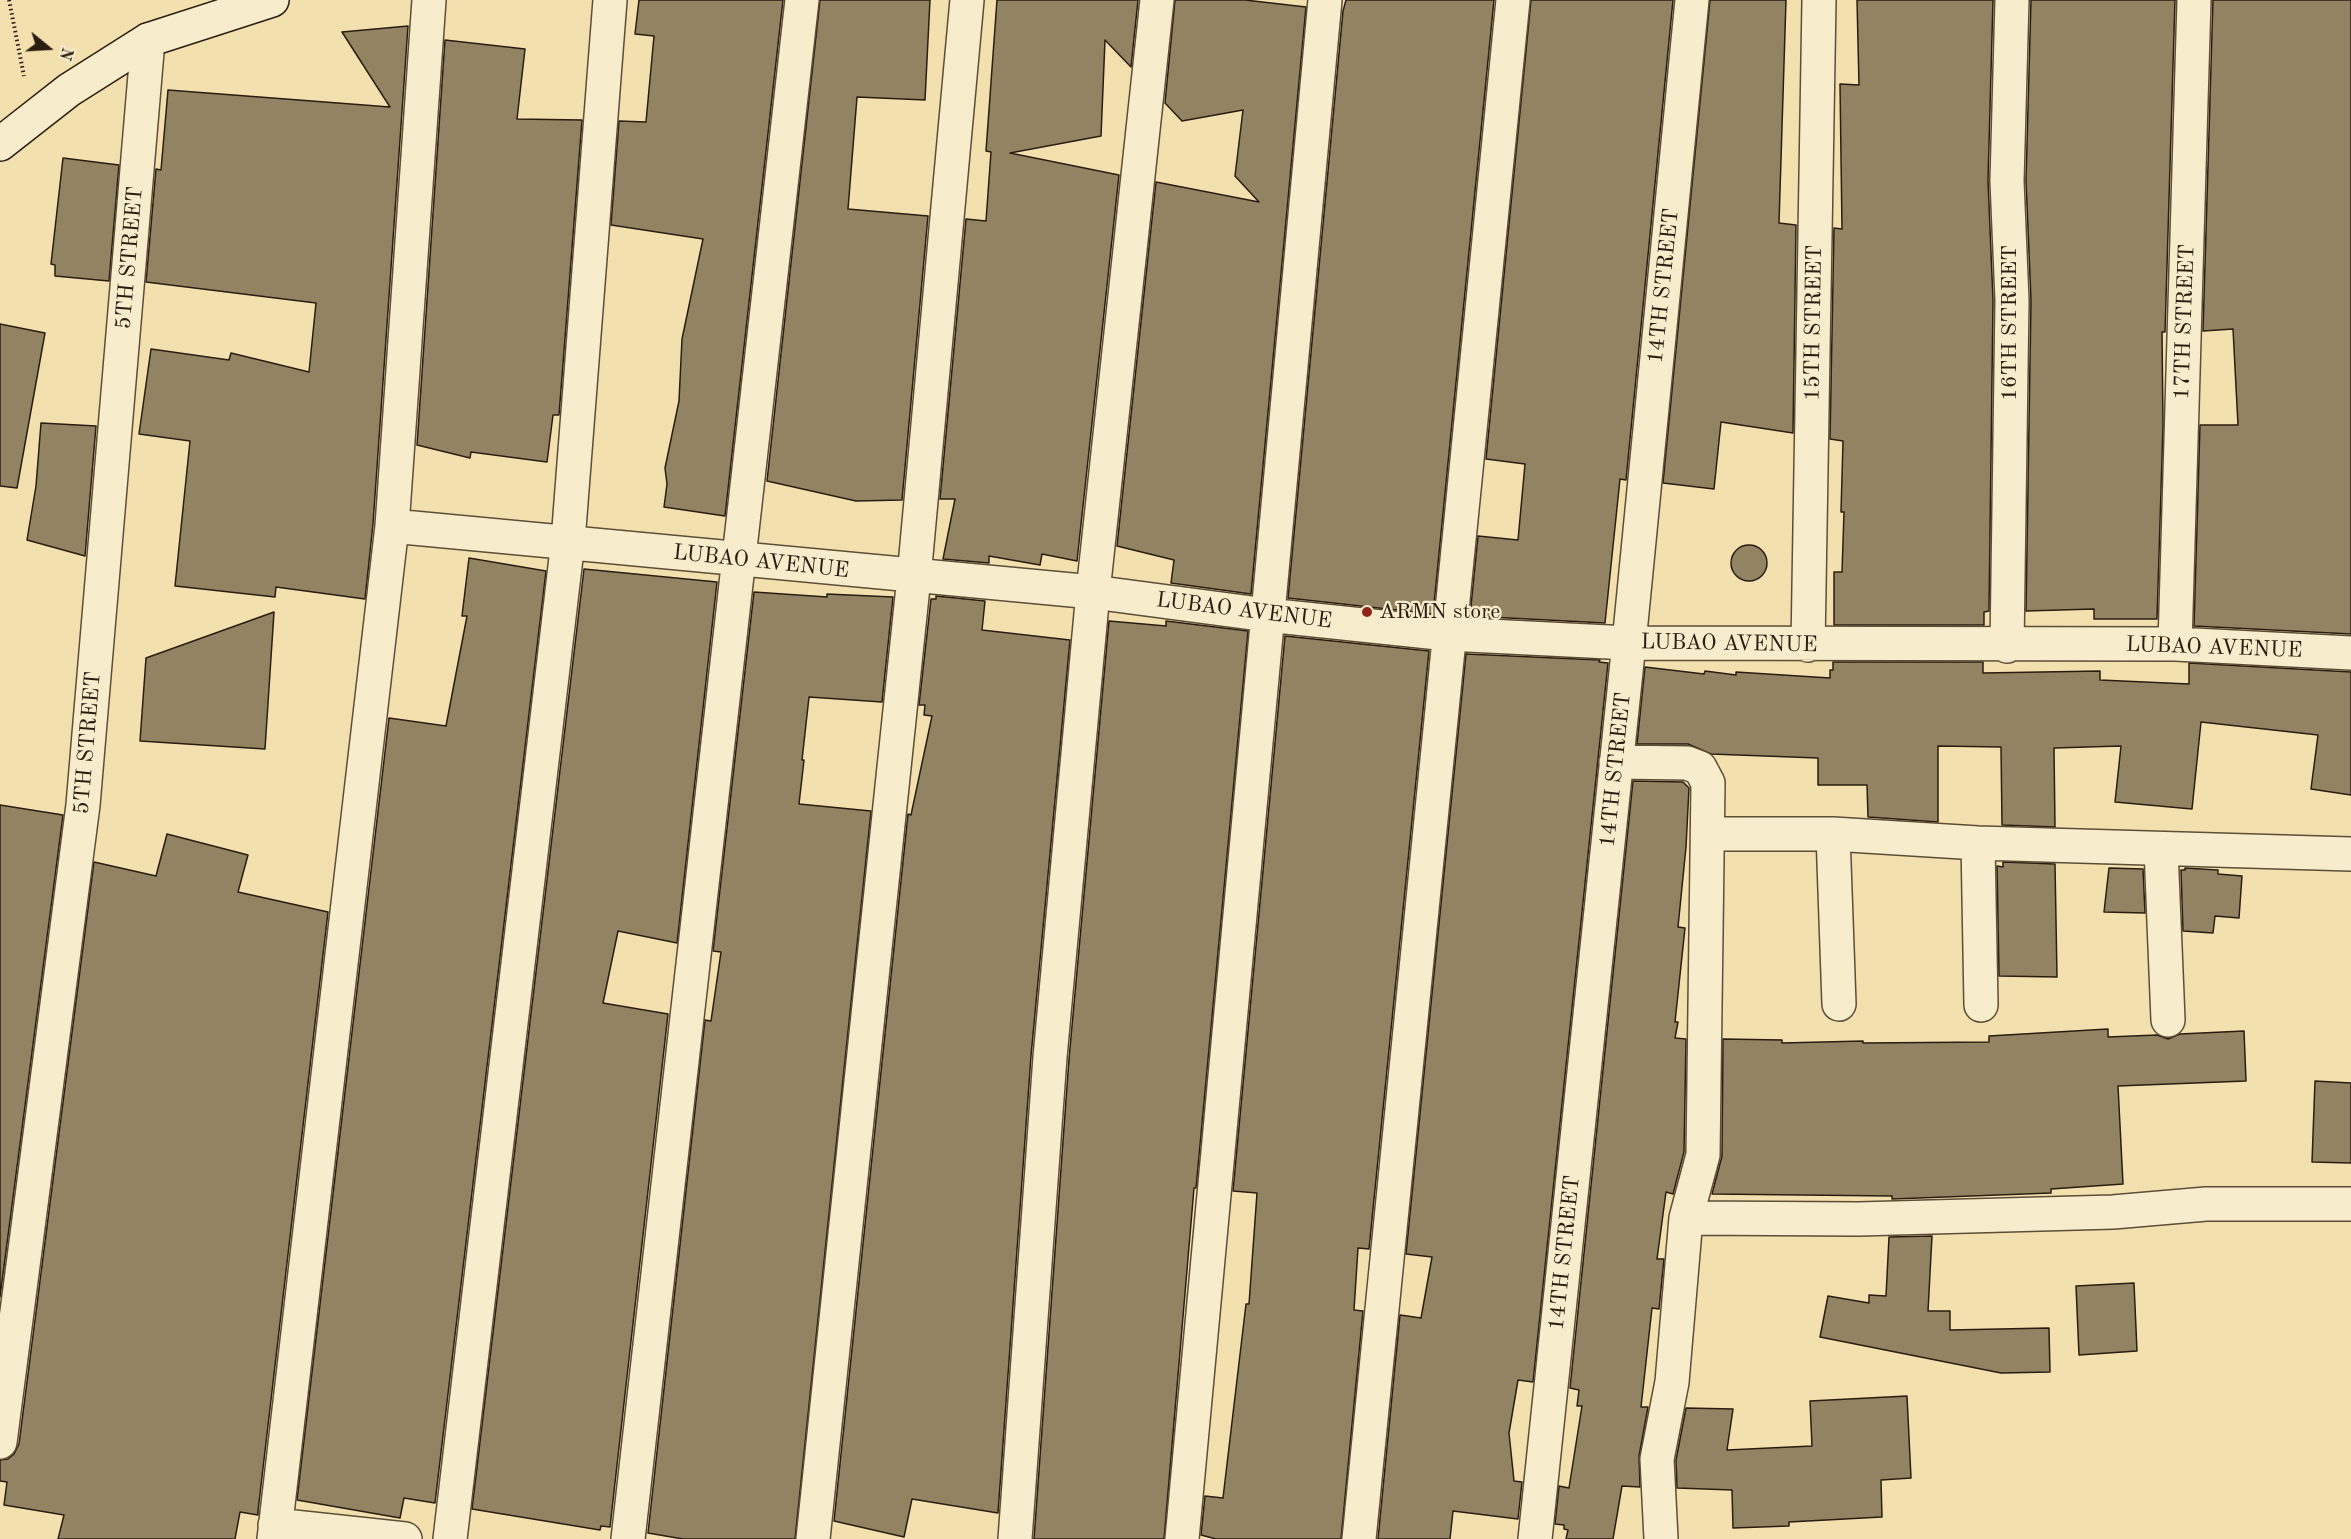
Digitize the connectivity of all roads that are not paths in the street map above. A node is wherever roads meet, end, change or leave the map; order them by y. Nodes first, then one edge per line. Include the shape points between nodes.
1 (272, 0) edge
2 (429, 0) edge
3 (610, 0) edge
4 (802, 0) edge
5 (967, 0) edge
6 (1157, 0) edge
7 (1325, 0) edge
8 (1514, 0) edge
9 (1692, 0) edge
10 (1819, 0) edge
11 (2012, 0) edge
12 (2194, 0) edge
13 (148, 40) junction
14 (0, 144) edge
15 (392, 526) junction
16 (568, 542) junction
17 (740, 560) junction
18 (914, 577) junction
19 (1093, 592) junction
20 (1267, 615) junction
21 (1448, 634) junction
22 (1629, 643) junction
23 (2175, 644) junction
24 (1808, 645) junction
25 (2007, 645) junction
26 (2351, 653) edge
27 (1616, 762) junction
28 (1709, 834) junction
29 (1833, 834) junction
30 (1978, 843) junction
31 (2161, 849) junction
32 (2351, 854) edge
33 (1839, 1004) dead end
34 (1981, 1005) dead end
35 (2168, 1020) dead end
36 (2351, 1204) edge
37 (1686, 1218) junction
38 (0, 1442) edge
39 (274, 1532) edge
40 (405, 1539) edge
41 (450, 1539) edge
42 (628, 1539) edge
43 (813, 1539) edge
44 (1015, 1539) edge
45 (1182, 1539) edge
46 (1359, 1539) edge
47 (1535, 1539) edge
48 (1661, 1539) edge

1 - 13 street
2 - 15 street
3 - 16 street
4 - 17 street
5 - 18 street
6 - 19 street
7 - 20 street
8 - 21 street
9 - 22 street, 14TH STREET
10 - 24 street, 15TH STREET
11 - 25 street, 16TH STREET via 2007,181 2012,300
12 - 23 street, 17TH STREET
13 - 14 street via 69,90
13 - 38 street, 5TH STREET via 83,805
15 - 16 street, LUBAO AVENUE
15 - 39 street
16 - 17 street, LUBAO AVENUE
16 - 41 street
17 - 18 street, LUBAO AVENUE
17 - 42 street
18 - 19 street, LUBAO AVENUE
18 - 43 street
19 - 20 street, LUBAO AVENUE
19 - 44 street via 1050,1057
20 - 21 street, LUBAO AVENUE
20 - 45 street
21 - 22 street, LUBAO AVENUE
21 - 46 street
22 - 24 street, LUBAO AVENUE
22 - 27 street, 14TH STREET
23 - 25 street, LUBAO AVENUE
23 - 26 street, LUBAO AVENUE
24 - 25 street, LUBAO AVENUE
27 - 28 street via 1688,763 1700,768 1708,783
27 - 47 street, 14TH STREET
28 - 29 street
28 - 37 street via 1703,1155
29 - 30 street
29 - 33 street
30 - 31 street
30 - 34 street
31 - 32 street
31 - 35 street
36 - 37 street via 2206,1204 2113,1212 1859,1219
37 - 48 street via 1672,1382 1657,1459
39 - 40 street

